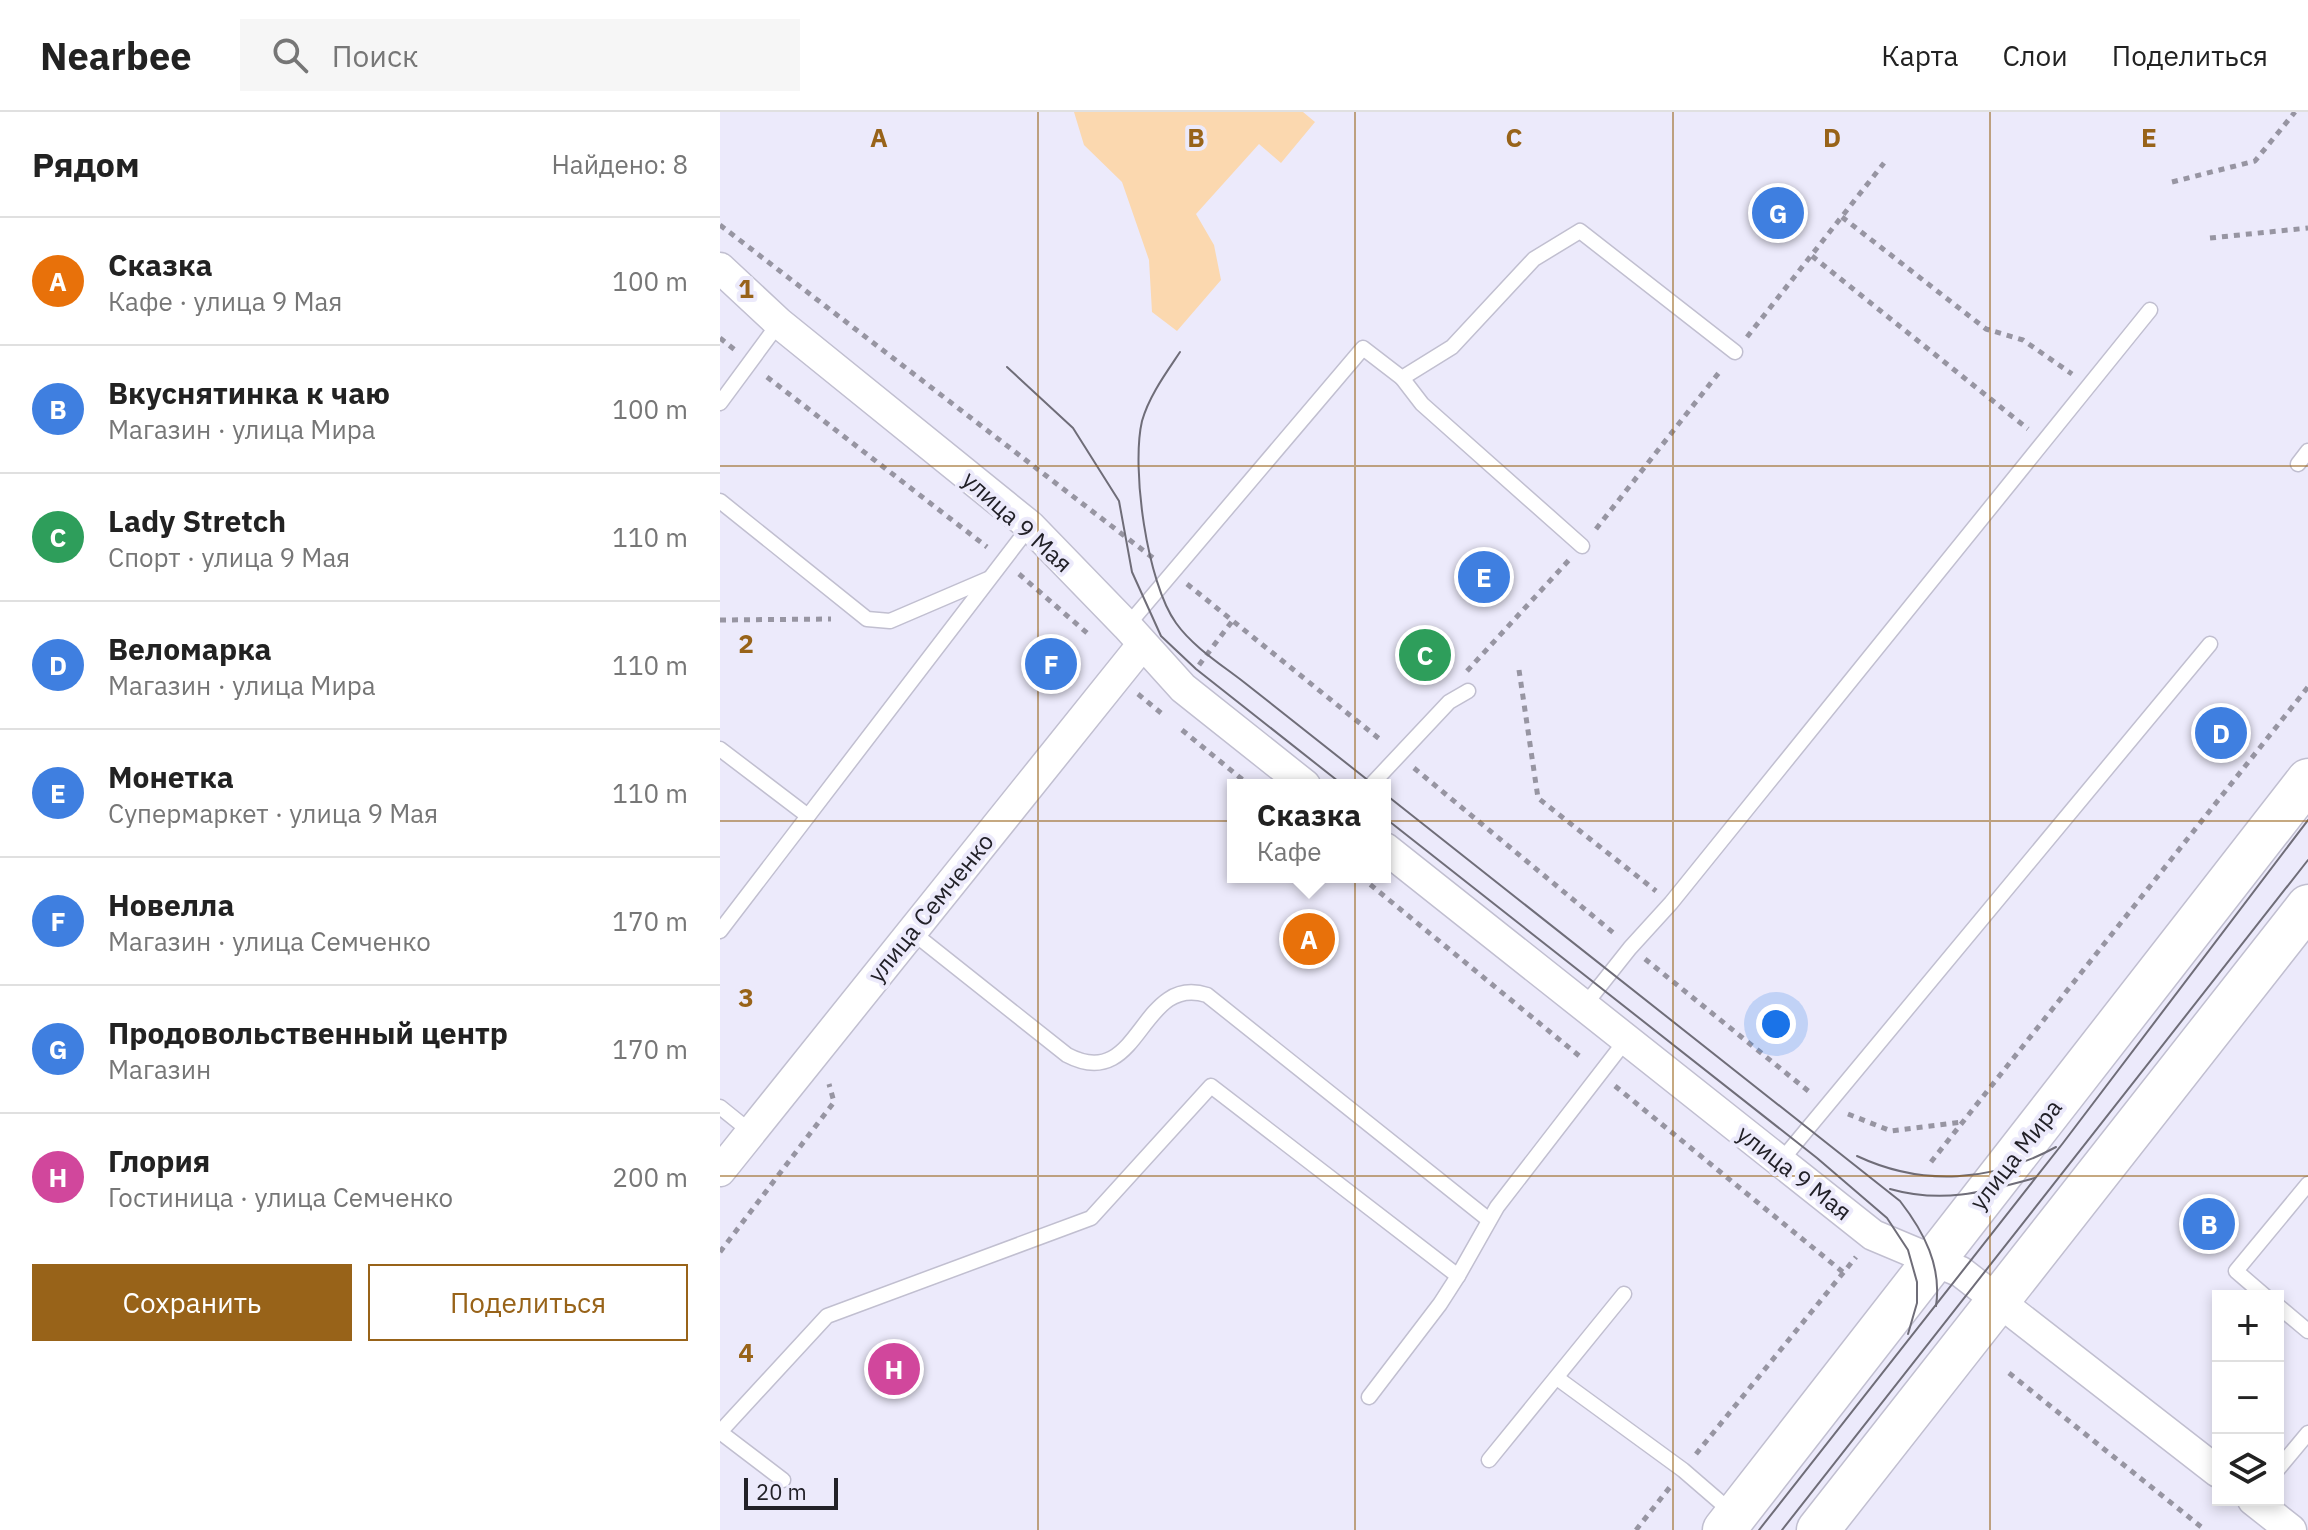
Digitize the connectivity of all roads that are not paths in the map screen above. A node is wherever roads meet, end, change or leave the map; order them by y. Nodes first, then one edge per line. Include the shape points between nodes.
1 (720, 268) edge
2 (2150, 310) dead end
3 (779, 323) junction
4 (1735, 352) road end
5 (1402, 378) junction
6 (720, 403) edge
7 (2308, 451) edge
8 (2298, 464) dead end
9 (720, 501) edge
10 (1030, 526) junction
11 (1582, 546) road end
12 (989, 579) junction
13 (1135, 635) junction
14 (2210, 644) dead end
15 (1468, 691) dead end
16 (720, 749) edge
17 (1297, 779) edge
18 (1376, 779) edge
19 (2308, 780) edge
20 (808, 816) junction
21 (1391, 853) edge
22 (2308, 906) edge
23 (720, 931) edge
24 (912, 932) junction
25 (1584, 1006) junction
26 (1626, 1040) junction
27 (720, 1107) edge
28 (751, 1132) junction
29 (1780, 1162) junction
30 (720, 1171) edge
31 (2308, 1184) edge
32 (1489, 1220) junction
33 (1934, 1261) junction
34 (1458, 1276) junction
35 (2258, 1290) edge
36 (1624, 1294) dead end
37 (1999, 1301) junction
38 (2284, 1311) edge
39 (2308, 1331) edge
40 (1557, 1378) junction
41 (1369, 1397) dead end
42 (2308, 1433) edge
43 (1489, 1460) dead end
44 (2284, 1462) edge
45 (2212, 1467) edge
46 (783, 1480) dead end
47 (2261, 1506) edge
48 (1730, 1522) edge
49 (1818, 1530) edge
50 (2291, 1530) edge

1 - 3 street, улица 9 Мая
2 - 25 lane
3 - 6 lane
3 - 10 street, улица 9 Мая
4 - 5 lane via 1580,231 1534,259 1452,347
5 - 11 lane via 1422,404
5 - 13 lane via 1363,348 1173,573
7 - 8 lane
9 - 12 lane via 867,619 890,621
10 - 12 lane
10 - 13 street, улица 9 Мая
12 - 20 lane
13 - 17 street, улица 9 Мая via 1183,688
13 - 24 street, улица Семченко
14 - 29 lane
15 - 18 lane via 1449,702
16 - 20 lane
19 - 33 main road, улица Мира
20 - 23 lane
21 - 25 street, улица 9 Мая
22 - 37 main road
24 - 28 street, улица Семченко
24 - 32 lane via 1067,1055 1092,1065 1120,1055 1161,1005 1180,992 1207,995
25 - 26 street, улица 9 Мая
26 - 29 street, улица 9 Мая
26 - 32 lane
27 - 28 lane
28 - 30 street, улица Семченко
29 - 33 street, улица 9 Мая via 1873,1235
31 - 35 lane via 2236,1271
32 - 34 lane
33 - 37 street, улица 9 Мая via 1961,1272
33 - 48 main road, улица Мира
34 - 41 lane
34 - 46 lane via 1211,1086 1091,1218 827,1316 720,1432
36 - 40 lane
37 - 45 street, улица 9 Мая
37 - 49 main road
38 - 39 lane
40 - 43 lane
40 - 48 lane via 1683,1470
42 - 44 lane
47 - 50 street

